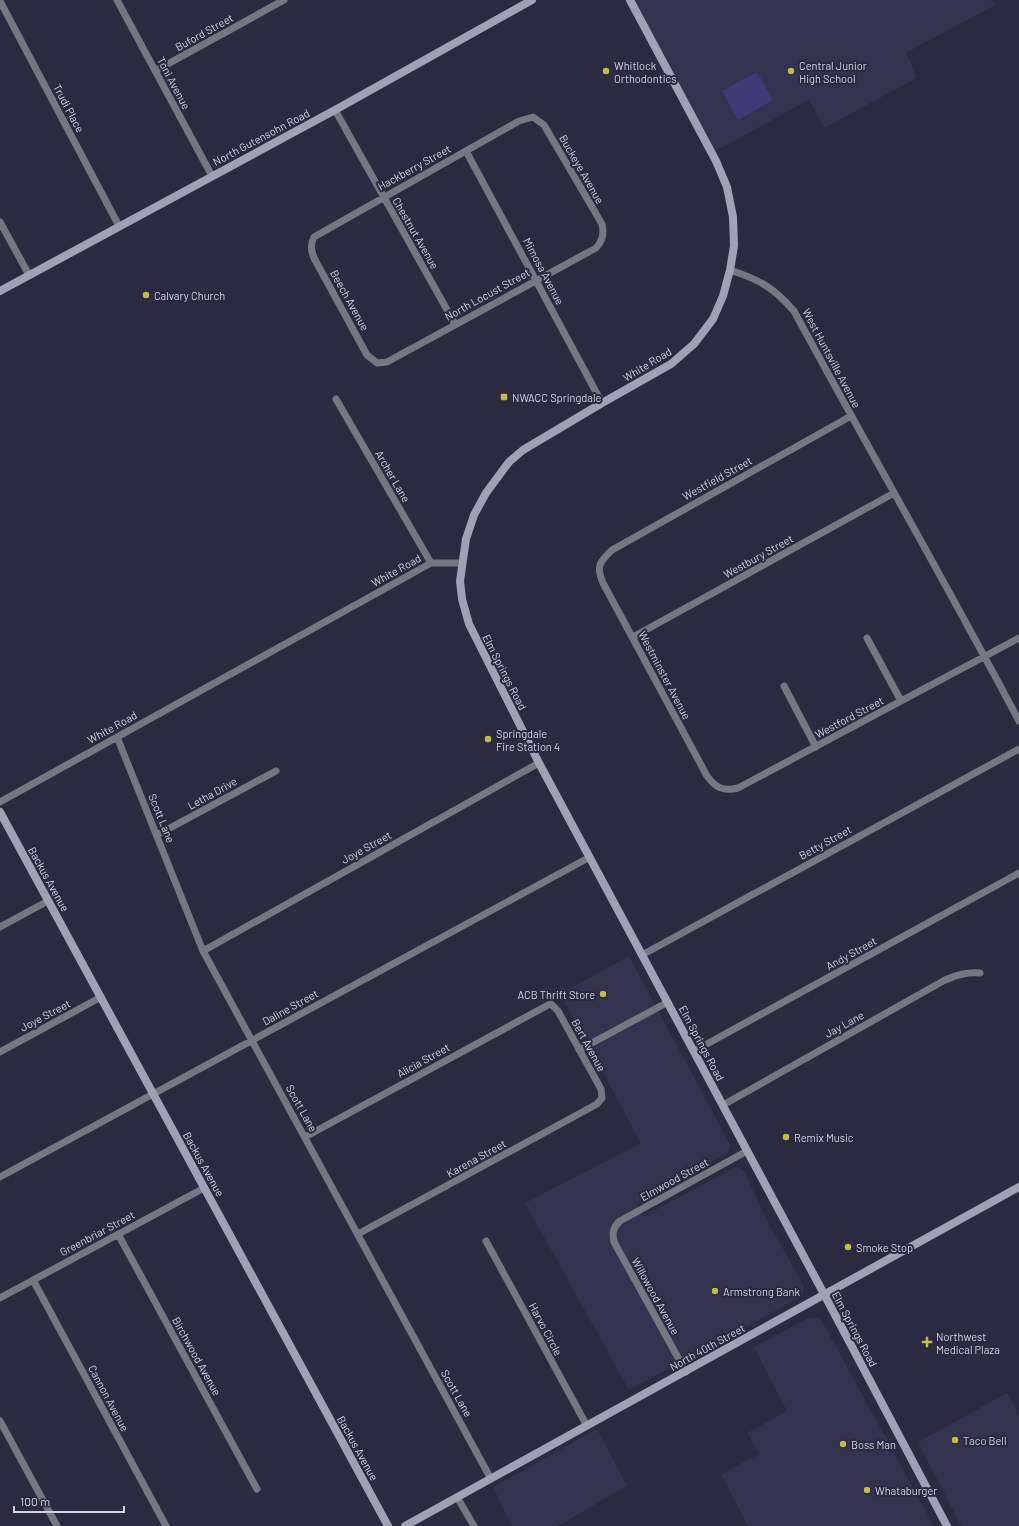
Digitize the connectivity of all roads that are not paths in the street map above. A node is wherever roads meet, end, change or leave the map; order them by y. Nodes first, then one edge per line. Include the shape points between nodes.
1 (117, 0) edge
2 (284, 0) edge
3 (532, 0) edge
4 (630, 0) edge
5 (0, 1) edge
6 (156, 71) junction
7 (335, 110) junction
8 (533, 117) joint
9 (466, 151) junction
10 (212, 176) junction
11 (383, 198) junction
12 (0, 222) edge
13 (119, 226) junction
14 (603, 237) joint
15 (311, 243) joint
16 (730, 270) junction
17 (28, 275) junction
18 (537, 280) junction
19 (0, 291) edge
20 (455, 324) junction
21 (377, 363) joint
22 (336, 399) dead end
23 (602, 403) junction
24 (851, 416) junction
25 (894, 493) junction
26 (431, 563) junction
27 (462, 564) junction
28 (599, 565) joint
29 (633, 637) junction
30 (867, 638) dead end
31 (1019, 638) edge
32 (985, 657) junction
33 (784, 686) dead end
34 (901, 701) junction
35 (1019, 721) edge
36 (117, 737) junction
37 (816, 747) junction
38 (1019, 750) edge
39 (539, 763) junction
40 (276, 771) dead end
41 (722, 789) joint
42 (0, 802) edge
43 (0, 812) edge
44 (157, 835) junction
45 (590, 857) junction
46 (1019, 873) edge
47 (48, 901) junction
48 (0, 927) edge
49 (203, 951) junction
50 (642, 955) junction
51 (980, 973) dead end
52 (101, 997) junction
53 (668, 1002) junction
54 (551, 1004) joint
55 (252, 1040) junction
56 (579, 1050) junction
57 (694, 1051) junction
58 (0, 1052) edge
59 (153, 1094) junction
60 (602, 1098) joint
61 (723, 1105) junction
62 (305, 1137) junction
63 (747, 1151) junction
64 (0, 1177) edge
65 (1019, 1187) edge
66 (204, 1188) junction
67 (613, 1229) joint
68 (118, 1234) junction
69 (358, 1234) junction
70 (486, 1241) dead end
71 (33, 1280) junction
72 (824, 1294) junction
73 (0, 1298) edge
74 (686, 1372) junction
75 (0, 1421) edge
76 (587, 1426) junction
77 (491, 1479) junction
78 (257, 1489) dead end
79 (457, 1497) junction
80 (57, 1526) edge
81 (166, 1526) edge
82 (388, 1526) edge
83 (405, 1526) edge
84 (474, 1526) edge
85 (947, 1526) edge

1 - 6 street, Toni Avenue
2 - 6 street, Buford Street
3 - 7 street, North Gutensohn Road
4 - 16 street via 712,153 727,187 733,217 734,246
5 - 13 street, Trudi Place
6 - 10 street, Toni Avenue
7 - 10 street, North Gutensohn Road
7 - 11 street, Chestnut Avenue
8 - 9 street, Hackberry Street via 519,121
8 - 14 street, Buckeye Avenue via 544,125 556,145 602,224
9 - 11 street, Hackberry Street
9 - 18 street, Mimosa Avenue
10 - 13 street, North Gutensohn Road
11 - 15 street, Hackberry Street via 321,232
11 - 20 street, Chestnut Avenue
12 - 17 street
13 - 17 street, North Gutensohn Road
14 - 18 street, North Locust Street via 596,248
15 - 21 street, Beech Avenue via 314,258 367,355
16 - 23 street, White Road via 713,319 694,344 671,364
16 - 24 street, West Huntsville Avenue via 770,287 794,311
17 - 19 street, North Gutensohn Road
18 - 20 street, North Locust Street
18 - 23 street, Mimosa Avenue
20 - 21 street, North Locust Street via 387,362
22 - 26 street, Archer Lane
23 - 27 street, White Road via 523,450 509,462 486,493 474,515 466,539
24 - 25 street, West Huntsville Avenue
24 - 28 street, Westfield Street via 612,550
25 - 29 street, Westbury Street
25 - 32 street, West Huntsville Avenue
26 - 27 street, White Road
26 - 36 street, White Road
27 - 39 street, Elm Springs Road via 460,581 468,624
28 - 29 street, Westminster Avenue via 603,583
29 - 41 street, Westminster Avenue via 706,776
30 - 34 street
31 - 32 street, Westford Street
32 - 34 street, Westford Street
32 - 35 street, West Huntsville Avenue
33 - 37 street
34 - 37 street, Westford Street
36 - 42 street, White Road
36 - 44 street, Scott Lane
37 - 41 street, Westford Street via 738,788 729,791
38 - 50 street, Betty Street
39 - 45 street, Elm Springs Road
39 - 49 street, Joye Street
40 - 44 street, Letha Drive
43 - 47 street, Backus Avenue
44 - 49 street, Scott Lane
45 - 50 street, Elm Springs Road
45 - 55 street, Daline Street
46 - 57 street, Andy Street
47 - 48 street
47 - 52 street, Backus Avenue
49 - 55 street, Scott Lane
50 - 53 street, Elm Springs Road
51 - 61 street, Jay Lane via 958,974 946,980
52 - 58 street, Joye Street
52 - 59 street, Backus Avenue
53 - 56 street
53 - 57 street, Elm Springs Road
54 - 56 street, Bert Avenue via 558,1011
54 - 62 street, Alicia Street
55 - 59 street, Daline Street
55 - 62 street, Scott Lane
56 - 60 street, Bert Avenue via 601,1090
57 - 61 street, Elm Springs Road
59 - 64 street, Daline Street
59 - 66 street, Backus Avenue
60 - 69 street, Karena Street via 597,1104
61 - 63 street, Elm Springs Road
62 - 69 street, Scott Lane
63 - 67 street, Elmwood Street via 620,1221
63 - 72 street, Elm Springs Road
65 - 72 street, North 40th Street
66 - 68 street, Greenbriar Street
66 - 82 street, Backus Avenue
67 - 74 street, Willowood Avenue via 614,1242
68 - 71 street, Greenbriar Street
68 - 78 street, Birchwood Avenue
69 - 77 street, Scott Lane
70 - 76 street, Harvo Circle
71 - 73 street, Greenbriar Street
71 - 81 street, Cannon Avenue
72 - 74 street, North 40th Street
72 - 85 street, Elm Springs Road
74 - 76 street, North 40th Street
75 - 80 street
76 - 77 street, North 40th Street
77 - 79 street, North 40th Street
79 - 83 street, North 40th Street
79 - 84 street

